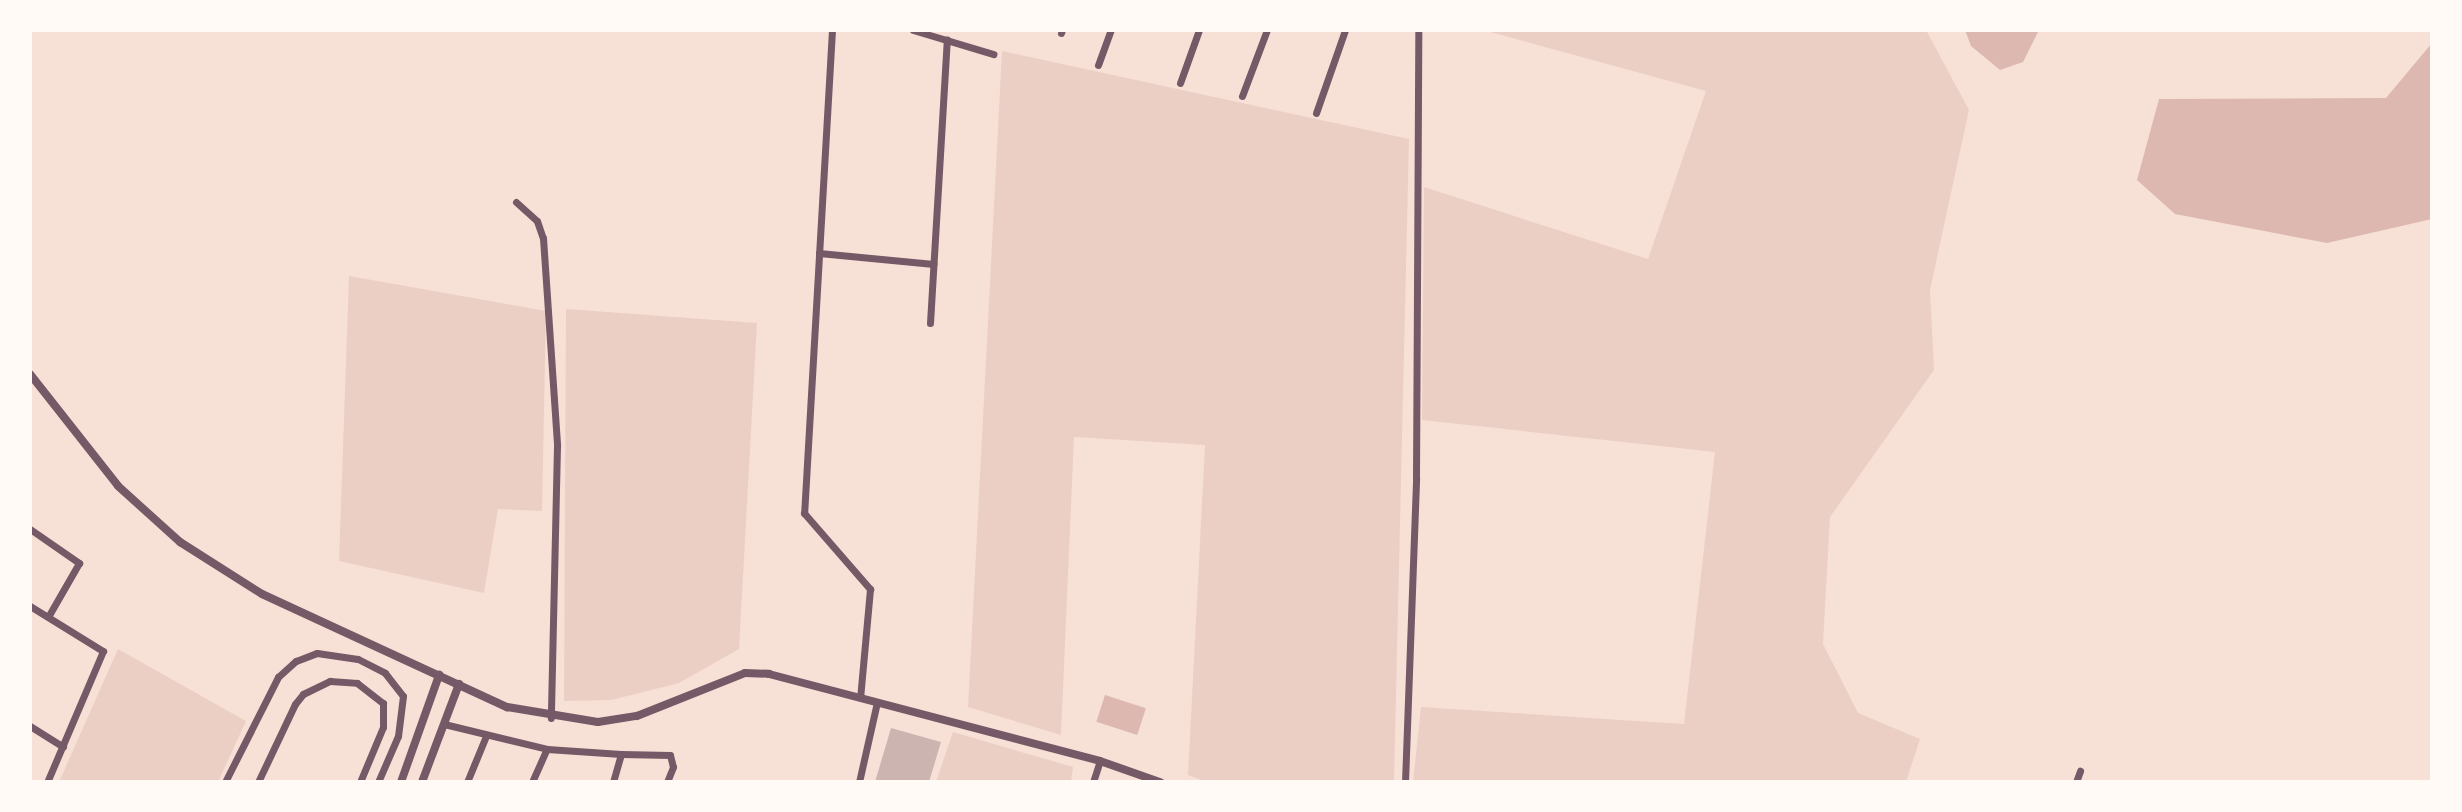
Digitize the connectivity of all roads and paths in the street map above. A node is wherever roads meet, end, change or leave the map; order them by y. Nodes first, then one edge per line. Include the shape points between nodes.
1 (832, 30) edge
2 (916, 30) edge
3 (1111, 30) edge
4 (1199, 30) edge
5 (1267, 30) edge
6 (1345, 30) edge
7 (1418, 30) edge
8 (947, 40) junction
9 (993, 54) dead end
10 (1098, 65) dead end
11 (1180, 83) dead end
12 (1242, 96) dead end
13 (1316, 113) dead end
14 (516, 202) dead end
15 (819, 253) junction
16 (933, 264) junction
17 (930, 323) dead end
18 (30, 374) edge
19 (30, 529) edge
20 (30, 606) edge
21 (48, 617) junction
22 (439, 675) junction
23 (459, 684) junction
24 (860, 698) junction
25 (877, 702) junction
26 (551, 718) junction
27 (444, 724) junction
28 (30, 726) edge
29 (486, 736) junction
30 (63, 747) junction
31 (547, 749) junction
32 (621, 754) junction
33 (1100, 761) junction
34 (2080, 771) dead end
35 (47, 782) edge
36 (225, 782) edge
37 (258, 782) edge
38 (360, 782) edge
39 (378, 782) edge
40 (401, 782) edge
41 (422, 782) edge
42 (467, 782) edge
43 (532, 782) edge
44 (613, 782) edge
45 (667, 782) edge
46 (859, 782) edge
47 (1093, 782) edge
48 (1160, 782) edge
49 (1405, 782) edge
50 (2076, 782) edge

1 - 15 street
2 - 8 street
3 - 10 street
4 - 11 street
5 - 12 street
6 - 13 street
7 - 49 street via 1416,478
8 - 9 street
8 - 16 street
14 - 26 street via 537,221 543,238 557,446
15 - 16 street
15 - 24 street via 804,513 870,589
16 - 17 street
18 - 22 street via 118,486 180,542 262,594
19 - 21 street via 79,563
20 - 21 street
21 - 30 street via 103,651
22 - 23 street
22 - 40 street
23 - 26 street via 507,707
23 - 27 street
24 - 25 street
24 - 26 street via 745,673 637,716 598,722
25 - 33 street
25 - 46 street
27 - 29 street
27 - 41 street
28 - 30 street
29 - 31 street
29 - 42 street
30 - 35 street
31 - 32 street
31 - 43 street
32 - 44 street
32 - 45 street via 670,755 673,767
33 - 47 street
33 - 48 street
34 - 50 street
36 - 39 street via 278,677 296,661 317,653 358,659 385,673 403,696 398,736
37 - 38 street via 295,704 330,681 357,683 383,703 383,727

